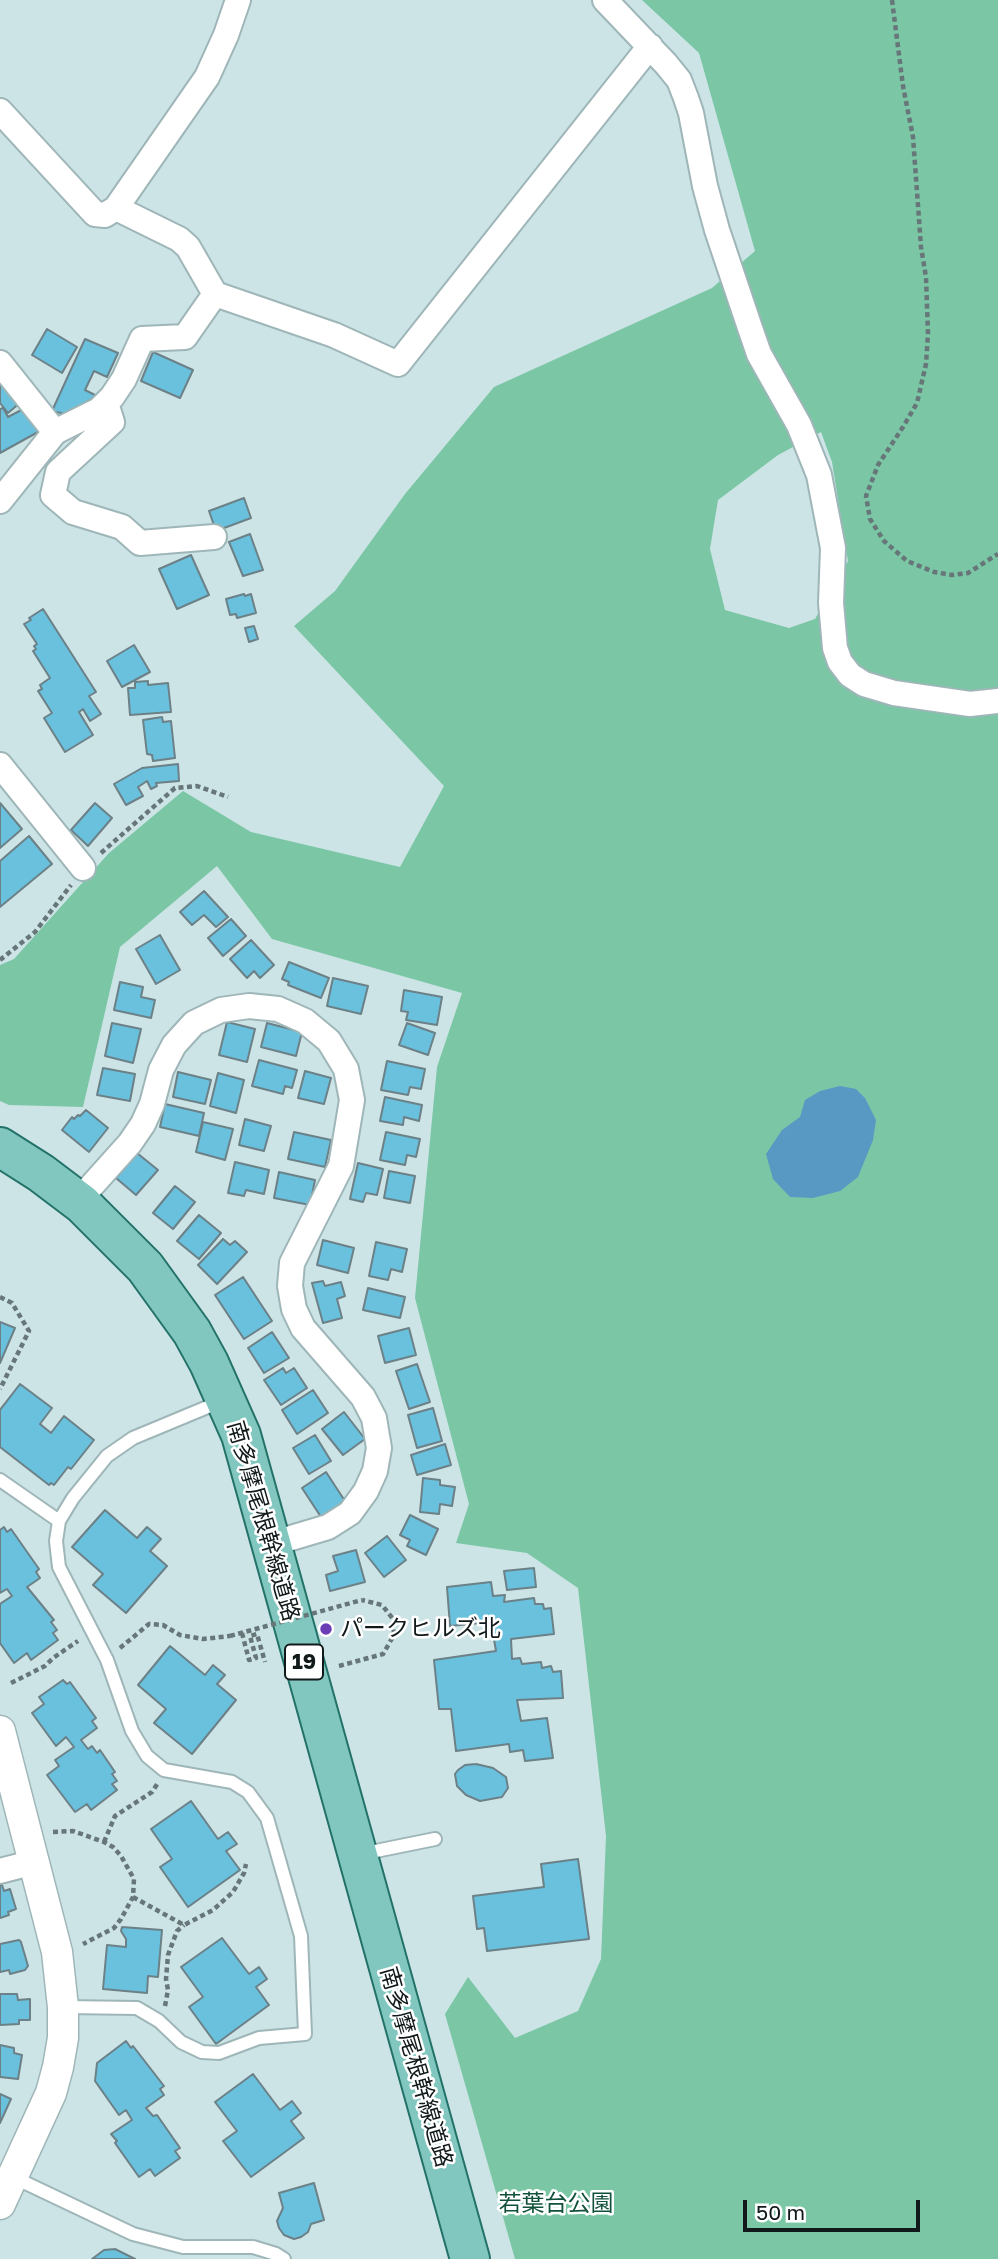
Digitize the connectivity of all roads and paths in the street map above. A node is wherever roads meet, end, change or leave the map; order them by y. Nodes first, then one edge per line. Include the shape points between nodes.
1 (238, 0) edge
2 (605, 0) edge
3 (892, 0) edge
4 (650, 46) junction
5 (0, 111) edge
6 (116, 208) junction
7 (215, 294) junction
8 (0, 363) edge
9 (106, 403) junction
10 (55, 432) junction
11 (0, 501) edge
12 (214, 537) dead end
13 (998, 554) edge
14 (998, 701) edge
15 (0, 765) edge
16 (228, 797) dead end
17 (83, 868) junction
18 (0, 960) edge
19 (0, 1147) edge
20 (78, 1201) junction
21 (0, 1297) edge
22 (0, 1389) edge
23 (226, 1400) junction
24 (0, 1480) edge
25 (59, 1521) junction
26 (271, 1544) junction
27 (92, 1632) junction
28 (242, 1633) junction
29 (107, 1660) junction
30 (265, 1662) dead end
31 (340, 1667) dead end
32 (11, 1684) dead end
33 (0, 1731) edge
34 (164, 1770) junction
35 (51, 1832) dead end
36 (435, 1839) dead end
37 (104, 1842) junction
38 (357, 1854) junction
39 (35, 1863) junction
40 (246, 1864) dead end
41 (0, 1871) edge
42 (132, 1897) junction
43 (184, 1925) junction
44 (83, 1944) dead end
45 (63, 2007) junction
46 (159, 2021) junction
47 (13, 2176) junction
48 (0, 2204) edge
49 (284, 2259) edge
50 (470, 2259) edge

1 - 6 street via 207,78
2 - 4 street
3 - 13 path via 913,137 928,334 917,402 878,465 866,496 870,519 884,541 907,561 934,572 968,573
4 - 7 street via 398,364 334,335
4 - 14 street via 678,80 686,98 717,230 750,328 819,475 833,548 831,603 840,662 864,684 894,693 970,704
5 - 6 street via 95,215
6 - 7 street via 179,239
7 - 9 street via 185,337 142,339 124,379
8 - 10 street
9 - 10 street
9 - 12 street via 113,422 58,472 53,495 73,512 122,527 140,543
10 - 11 street
15 - 17 street
16 - 17 path via 197,786 174,788
17 - 18 path via 35,932
19 - 20 main road, 南多摩尾根幹線道路 / 19
20 - 23 main road, 南多摩尾根幹線道路 / 19 via 172,1302
20 - 26 street via 143,1124 161,1070 174,1045 194,1023 221,1010 249,1006 278,1009 305,1021 329,1041 346,1069 352,1100 341,1166 292,1263 290,1286 303,1328 363,1397 374,1418 379,1448 366,1491 349,1513 328,1527
21 - 22 path via 12,1303 29,1331
23 - 25 lane via 119,1446
23 - 26 main road, 南多摩尾根幹線道路 / 19 via 241,1435
24 - 25 lane
25 - 27 lane via 59,1567
26 - 38 main road, 南多摩尾根幹線道路 / 19
27 - 29 lane
27 - 32 path
28 - 29 path, bridge via 203,1639 149,1624
28 - 30 path via 249,1660 256,1658 250,1636 257,1634
28 - 31 path, bridge via 362,1600 382,1605 393,1619 394,1634 383,1654
29 - 34 lane via 139,1744
33 - 39 street
34 - 37 path via 152,1792 115,1816
34 - 46 lane via 232,1782 248,1792 267,1818 301,1936 304,2034 259,2038 219,2053 202,2052 180,2042
35 - 37 path via 73,1831
36 - 38 lane
37 - 42 path via 131,1872
38 - 50 main road, 南多摩尾根幹線道路 / 19
39 - 41 street
39 - 45 street via 57,1952
40 - 43 path via 233,1892 205,1916
42 - 43 path
42 - 44 path via 114,1928
43 - 46 path via 177,1931 169,1955 166,2004
45 - 46 lane via 137,2008
45 - 47 street via 63,2038 51,2093
47 - 48 street
47 - 49 lane via 133,2234 183,2247 253,2247

